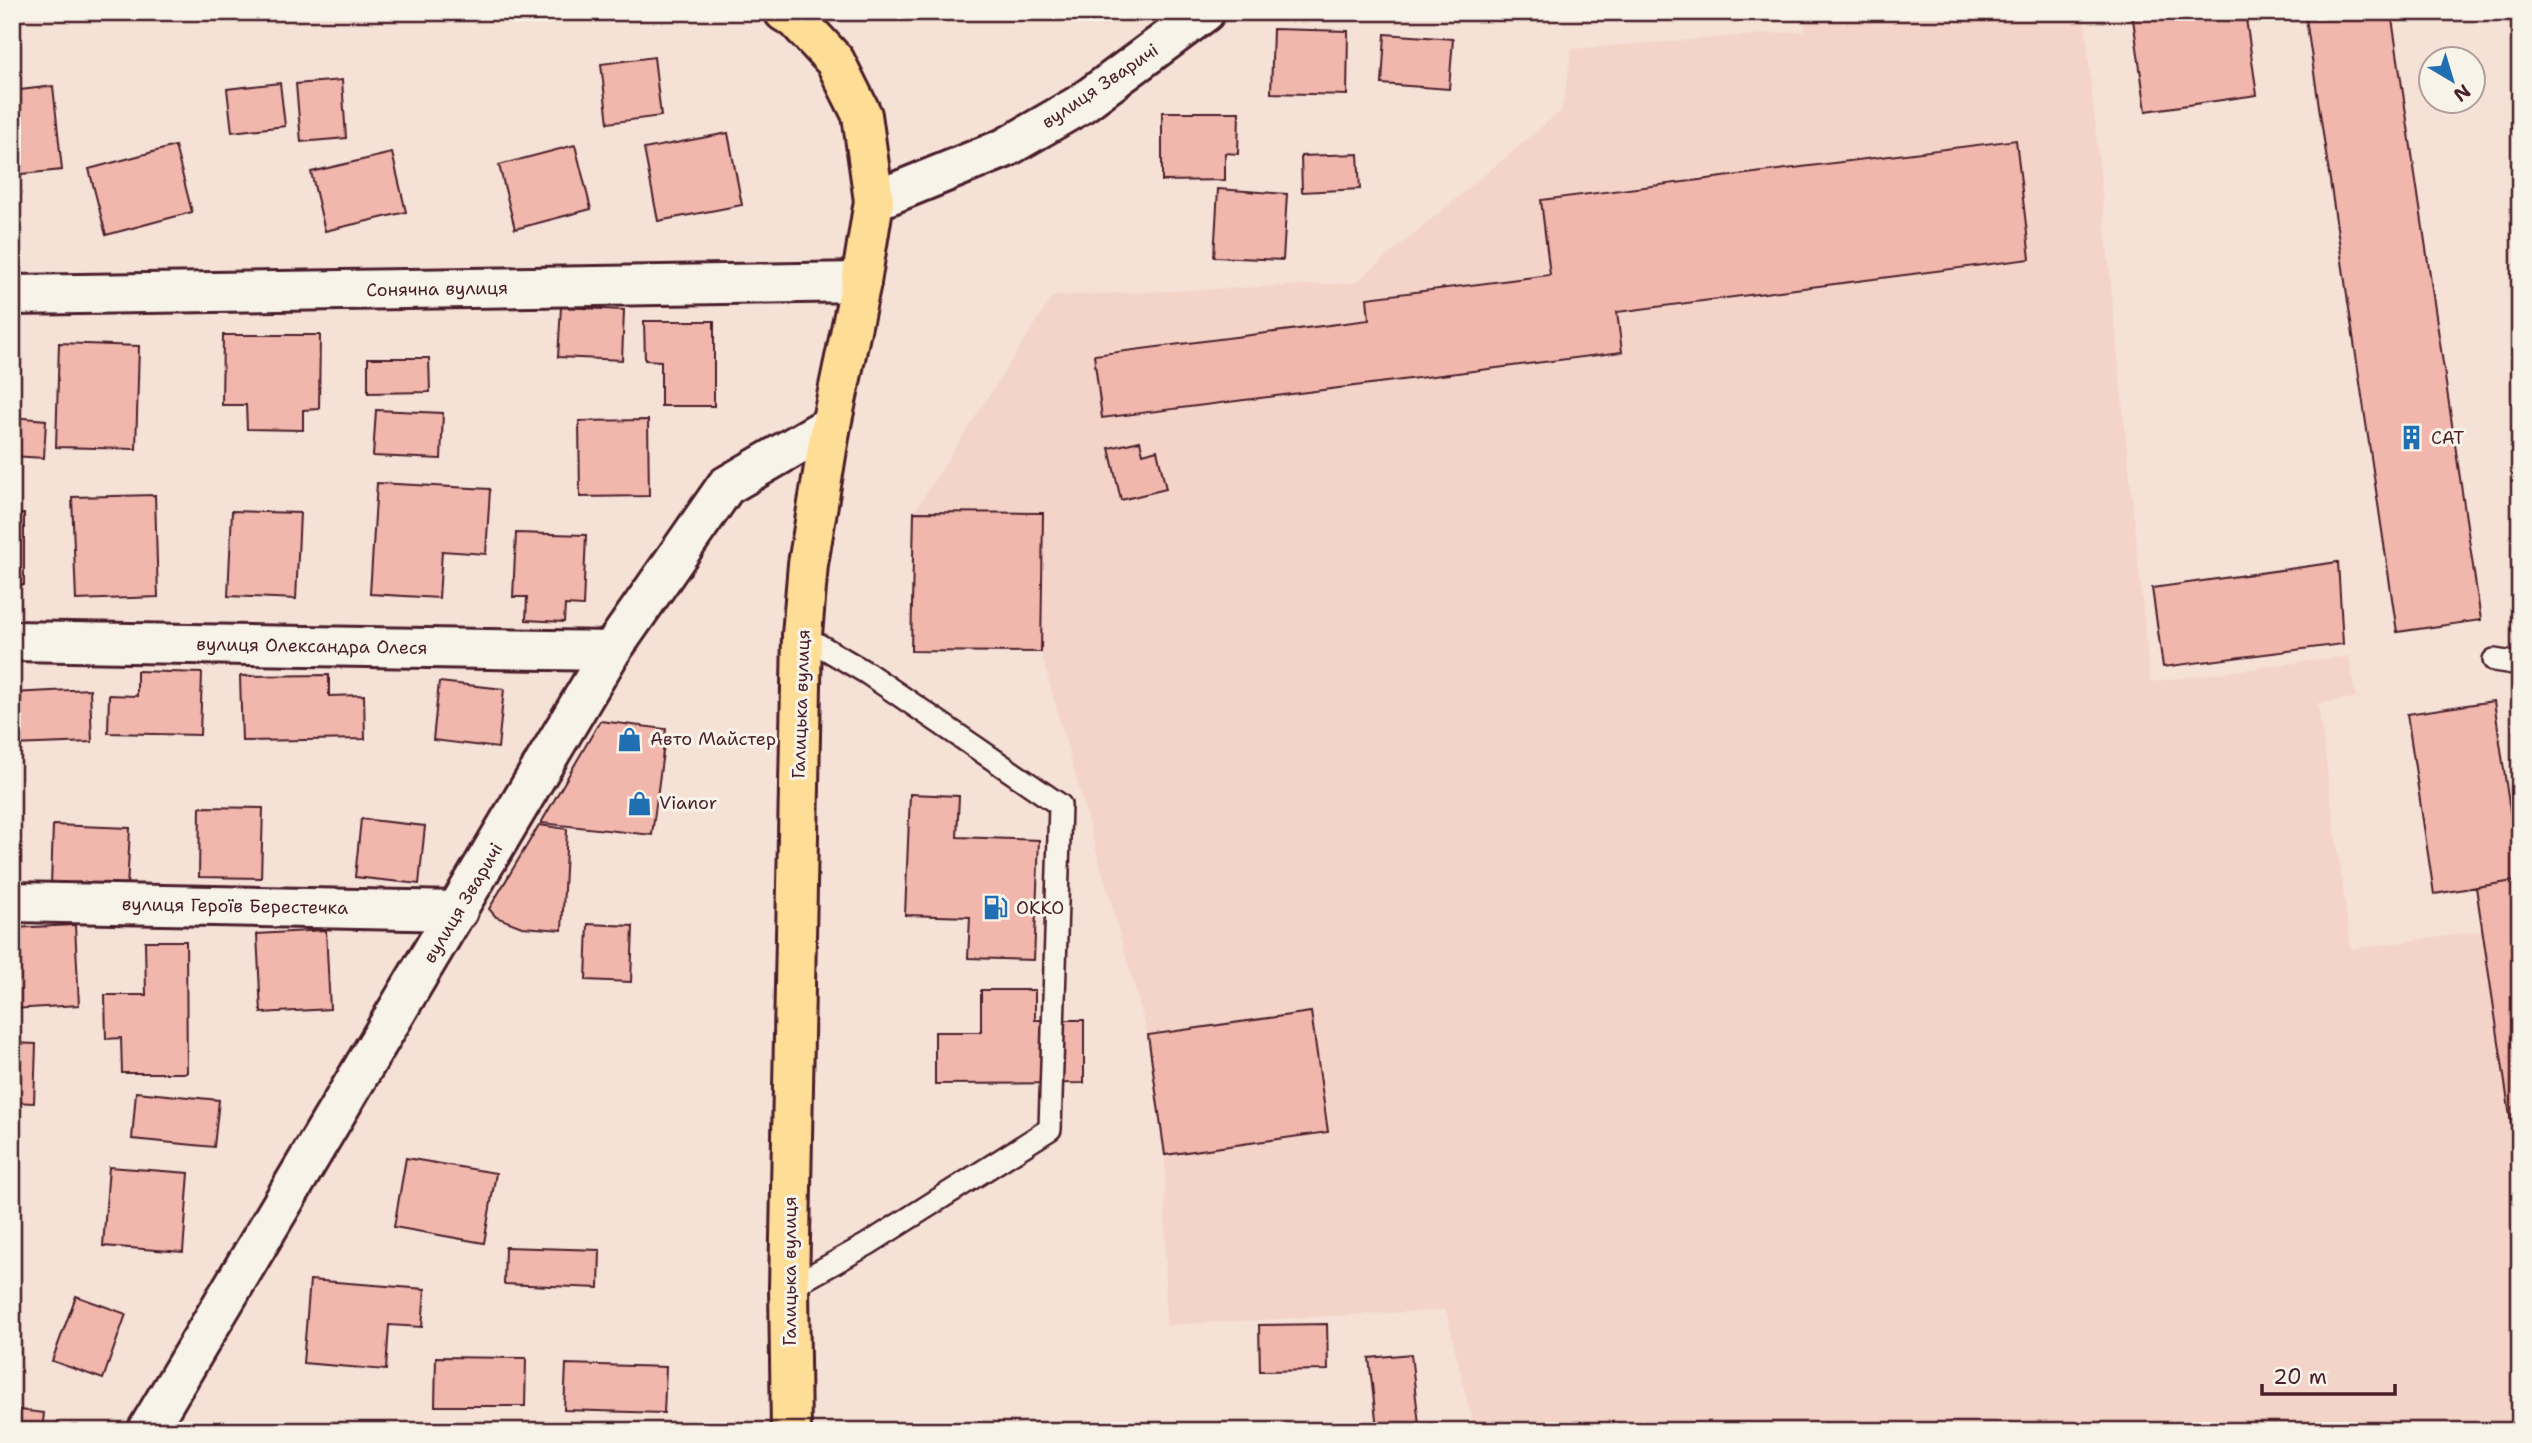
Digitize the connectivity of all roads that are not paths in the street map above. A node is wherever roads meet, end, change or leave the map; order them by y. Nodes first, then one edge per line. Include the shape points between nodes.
1 (784, 12) edge
2 (1198, 15) edge
3 (874, 201) junction
4 (861, 282) junction
5 (12, 295) edge
6 (831, 425) junction
7 (802, 635) junction
8 (12, 641) edge
9 (611, 651) junction
10 (2494, 660) dead end
11 (2520, 664) edge
12 (12, 902) edge
13 (458, 911) junction
14 (789, 1288) junction
15 (147, 1431) edge
16 (791, 1431) edge

1 - 3 highway, Галицька вулиця via 835,61 862,115
2 - 3 street, вулиця Зваричі via 1081,104 1005,148
3 - 4 highway, Галицька вулиця
4 - 5 street, Сонячна вулиця
4 - 6 highway, Галицька вулиця
6 - 7 highway, Галицька вулиця via 808,564
6 - 9 street, вулиця Зваричі via 726,486
7 - 14 highway, Галицька вулиця
7 - 14 lane via 867,673 1060,804 1050,1129 868,1244
8 - 9 street, вулиця Олександра Олеся
9 - 13 street, вулиця Зваричі
10 - 11 lane
12 - 13 street, вулиця Героїв Берестечка
13 - 15 street, вулиця Зваричі
14 - 16 highway, Галицька вулиця

